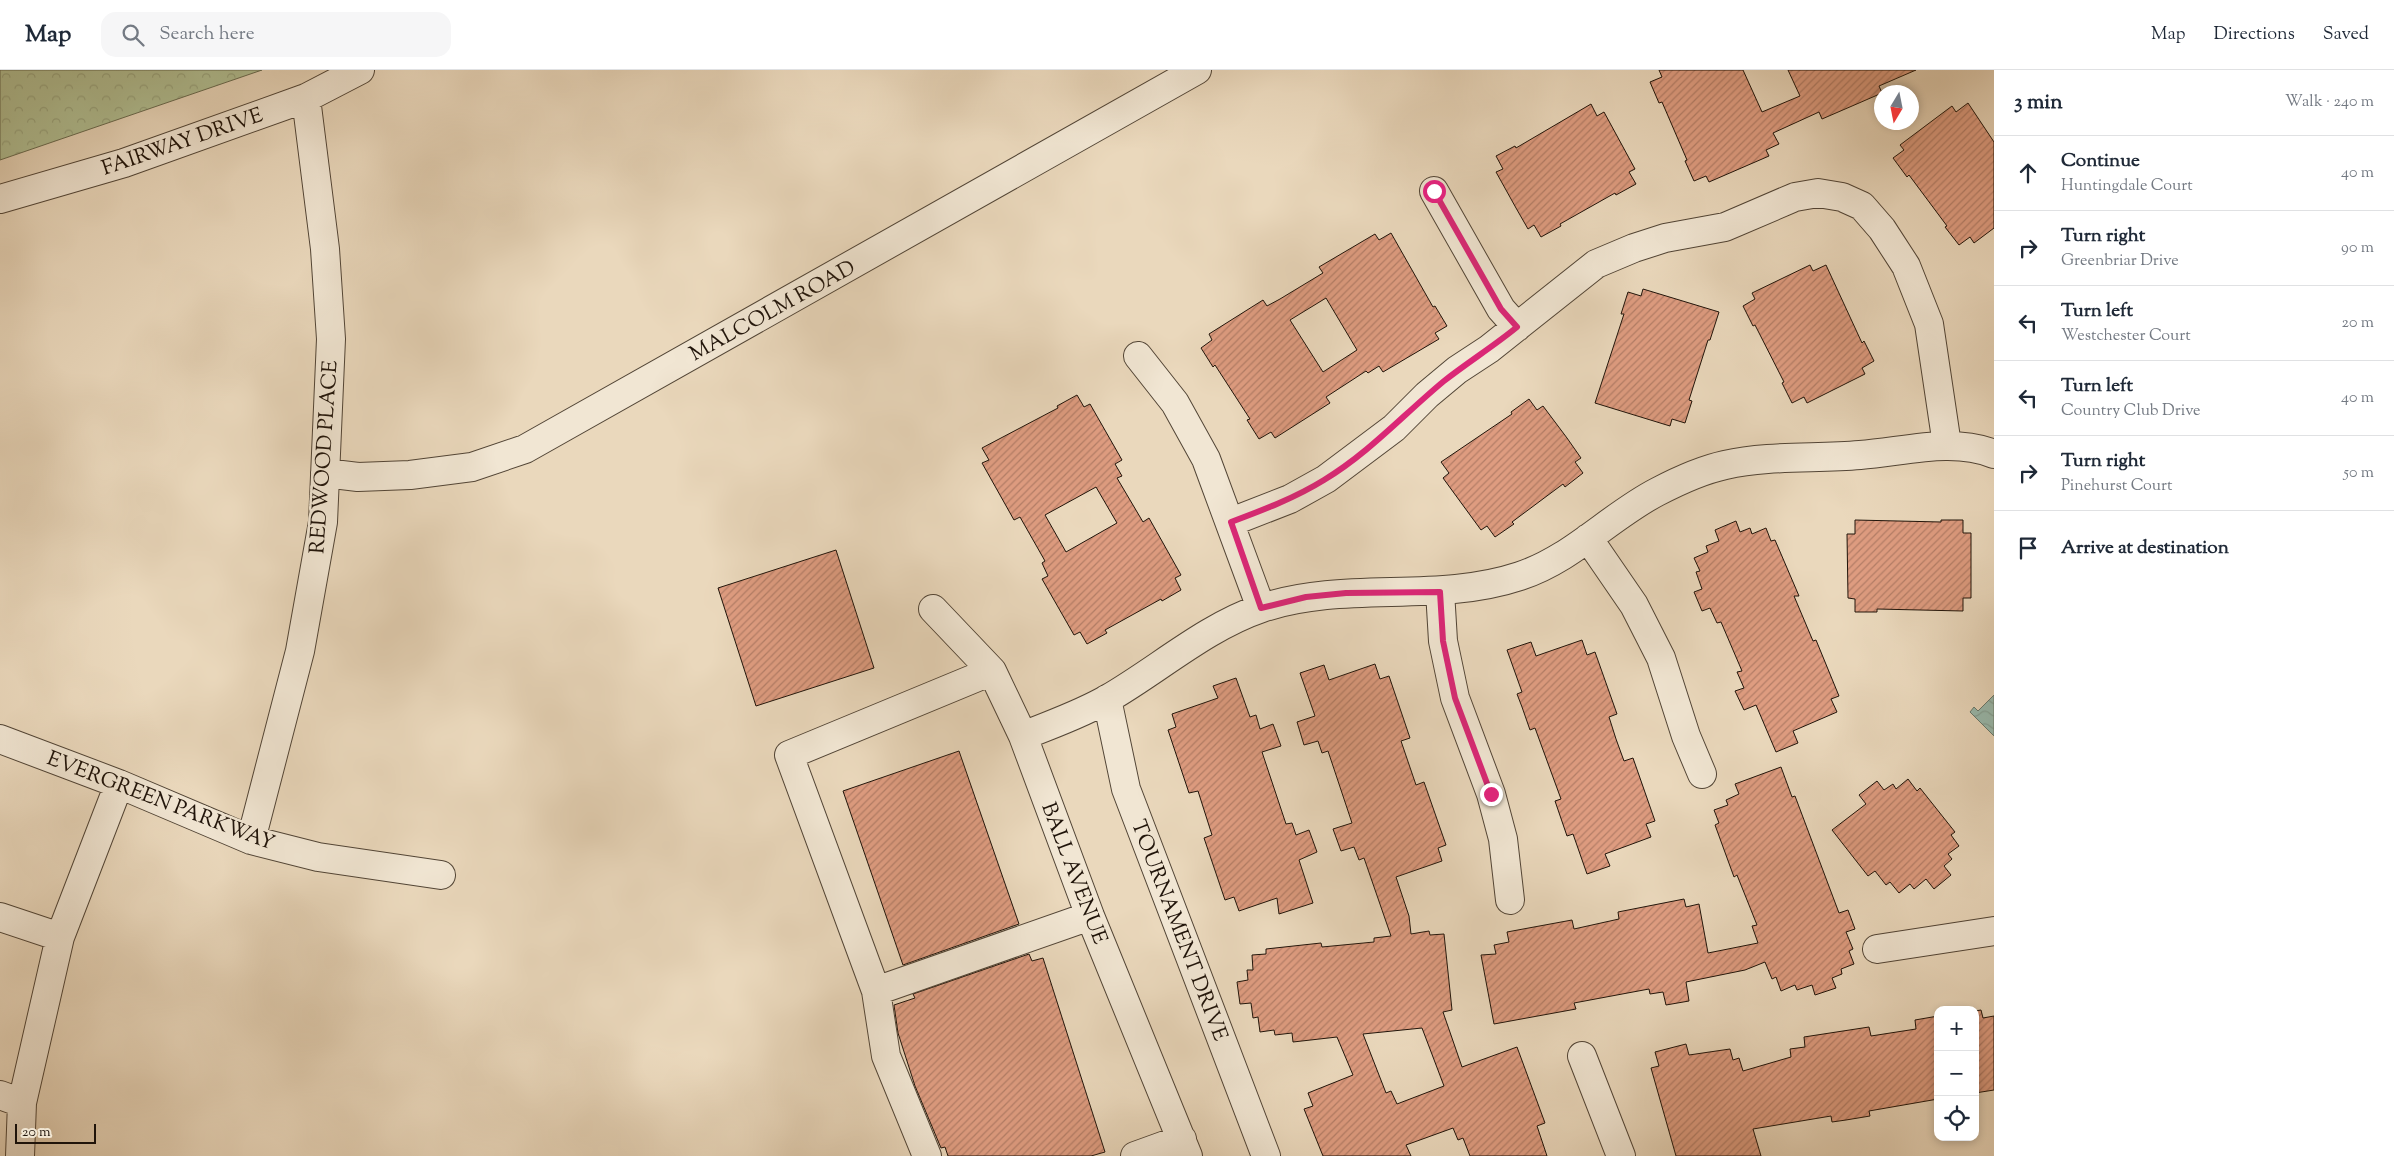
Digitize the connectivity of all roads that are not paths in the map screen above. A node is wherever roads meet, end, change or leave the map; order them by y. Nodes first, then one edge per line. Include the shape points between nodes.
1 (360, 70) edge
2 (1197, 70) edge
3 (306, 98) junction
4 (1434, 191) dead end
5 (0, 199) edge
6 (1517, 327) junction
7 (1138, 356) dead end
8 (1947, 445) junction
9 (1994, 454) edge
10 (325, 474) junction
11 (1231, 522) junction
12 (1588, 538) junction
13 (1440, 592) junction
14 (1261, 608) junction
15 (933, 609) dead end
16 (992, 671) junction
17 (1107, 699) junction
18 (1023, 736) junction
19 (0, 738) edge
20 (1702, 774) dead end
21 (119, 784) junction
22 (251, 840) junction
23 (441, 875) dead end
24 (1510, 900) dead end
25 (1090, 916) junction
26 (0, 917) edge
27 (1994, 931) edge
28 (60, 937) junction
29 (1877, 949) dead end
30 (876, 991) junction
31 (1582, 1056) dead end
32 (11, 1099) edge
33 (1185, 1147) edge
34 (20, 1156) edge
35 (927, 1156) edge
36 (1135, 1156) edge
37 (1266, 1156) edge
38 (1621, 1156) edge

1 - 3 street, FAIRWAY DRIVE
2 - 10 street, MALCOLM ROAD via 525,449 472,467 410,475 358,477
3 - 5 street, FAIRWAY DRIVE via 124,163
3 - 10 street, REDWOOD PLACE via 325,249 331,339
4 - 6 street via 1501,309
6 - 8 street via 1596,264 1634,248 1665,238 1725,227 1795,197 1818,193 1842,197 1862,206 1882,229 1906,266 1929,324
6 - 11 street via 1457,370 1394,428 1326,479 1290,499
7 - 11 street via 1179,411 1206,459
8 - 9 street
8 - 12 street via 1723,465 1656,492
10 - 22 street, REDWOOD PLACE via 323,522 300,650
11 - 14 street
12 - 13 street via 1557,560 1521,576 1480,587
12 - 20 street via 1634,606 1661,658
13 - 14 street via 1336,594 1306,597
13 - 24 street via 1443,641 1455,698 1491,794 1503,839
14 - 17 street via 1206,636
15 - 16 street, BALL AVENUE
16 - 18 street, BALL AVENUE
16 - 30 street via 789,755
17 - 18 street
17 - 37 street, TOURNAMENT DRIVE via 1126,789
18 - 25 street, BALL AVENUE
19 - 21 street, EVERGREEN PARKWAY
21 - 22 street, EVERGREEN PARKWAY
21 - 28 street
22 - 23 street, EVERGREEN PARKWAY via 318,857
25 - 30 street
25 - 33 street, BALL AVENUE
26 - 28 street
27 - 29 street
28 - 32 street
30 - 35 street via 886,1056
31 - 38 street
32 - 34 street
33 - 36 street

